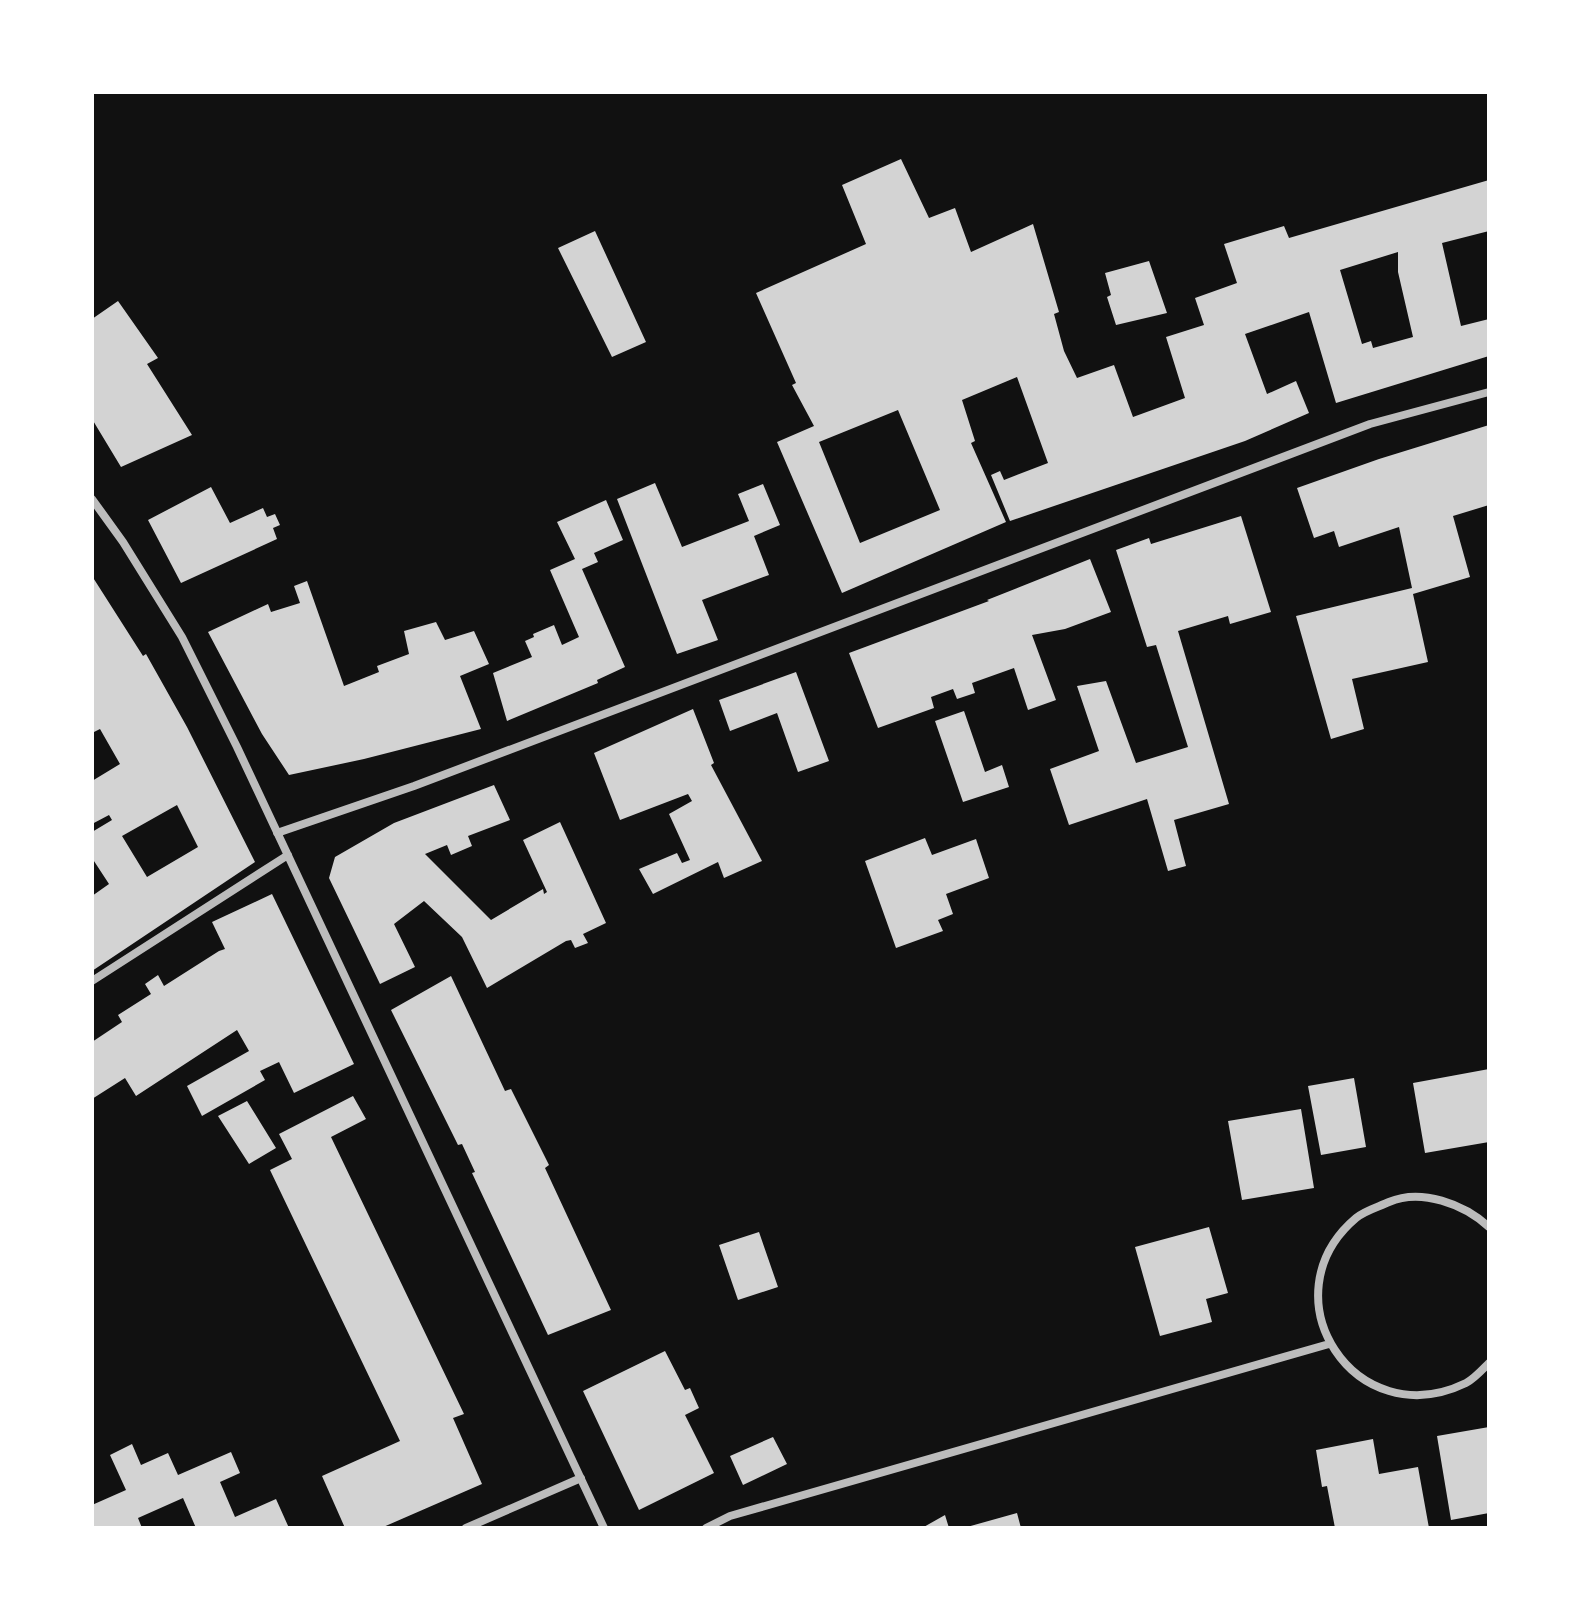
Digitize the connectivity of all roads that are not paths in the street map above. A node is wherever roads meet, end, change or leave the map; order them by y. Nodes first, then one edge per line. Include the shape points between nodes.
1 (1489, 392) edge
2 (92, 499) edge
3 (277, 833) junction
4 (288, 855) junction
5 (92, 981) edge
6 (1489, 1227) edge
7 (1329, 1344) junction
8 (1489, 1363) edge
9 (581, 1478) junction
10 (466, 1528) edge
11 (604, 1528) edge
12 (706, 1528) edge

1 - 3 street via 1370,424
2 - 3 street via 182,637
3 - 4 street
4 - 5 street
4 - 9 street
6 - 7 street via 1447,1201 1400,1197 1357,1216 1326,1253 1316,1298
7 - 8 street via 1355,1374 1391,1393 1431,1396 1468,1382
7 - 12 street via 730,1516
9 - 10 street
9 - 11 street

